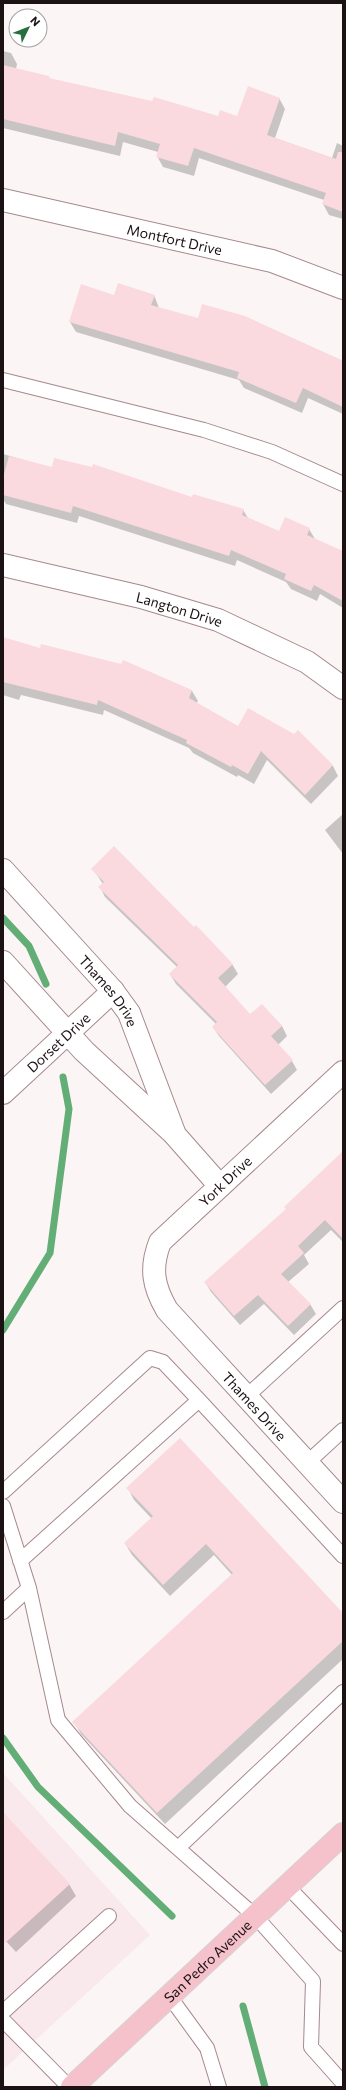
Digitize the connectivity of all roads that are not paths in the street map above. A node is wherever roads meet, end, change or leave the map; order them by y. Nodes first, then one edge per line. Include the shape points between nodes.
1 (3, 200) edge
2 (343, 288) edge
3 (3, 380) edge
4 (343, 484) edge
5 (3, 565) edge
6 (343, 688) edge
7 (3, 870) edge
8 (3, 962) edge
9 (113, 991) junction
10 (69, 1033) junction
11 (343, 1072) edge
12 (3, 1094) edge
13 (175, 1135) junction
14 (220, 1186) junction
15 (343, 1308) edge
16 (167, 1310) joint
17 (246, 1397) junction
18 (199, 1400) junction
19 (343, 1430) edge
20 (307, 1463) junction
21 (3, 1492) edge
22 (343, 1502) edge
23 (3, 1506) edge
24 (343, 1556) edge
25 (20, 1561) junction
26 (29, 1588) junction
27 (3, 1612) edge
28 (343, 1692) edge
29 (343, 1834) edge
30 (178, 1848) junction
31 (288, 1887) junction
32 (109, 1916) dead end
33 (256, 1917) junction
34 (343, 1944) edge
35 (170, 1997) junction
36 (3, 2012) edge
37 (3, 2020) edge
38 (343, 2083) edge
39 (218, 2086) edge
40 (69, 2087) edge
41 (72, 2087) edge

1 - 2 street, Montfort Drive via 272,261
3 - 4 lane via 204,430 272,452
5 - 6 street, Langton Drive via 141,597 218,620 307,662
7 - 9 street, Thames Drive
8 - 10 street, Thames Drive
9 - 10 street, Dorset Drive
9 - 13 street, Thames Drive via 129,1013
10 - 12 street, Dorset Drive
10 - 13 street, Thames Drive via 84,1051
11 - 14 street, York Drive
13 - 14 street, Thames Drive
14 - 16 street, York Drive via 160,1242 153,1268 159,1296
15 - 17 lane
16 - 17 street, Thames Drive
17 - 20 street, Thames Drive
18 - 21 lane via 163,1362 150,1358
18 - 24 lane
18 - 25 lane
19 - 20 lane
20 - 22 street, Thames Drive
23 - 25 lane
25 - 26 lane
26 - 27 lane
26 - 30 lane via 58,1720 130,1806
28 - 30 lane
29 - 31 main road, San Pedro Avenue
30 - 33 lane
31 - 33 main road, San Pedro Avenue
31 - 34 lane
32 - 36 lane
33 - 35 main road, San Pedro Avenue
33 - 38 lane via 313,1981 311,2047
35 - 39 lane via 207,2048
35 - 41 main road, San Pedro Avenue
37 - 40 lane

